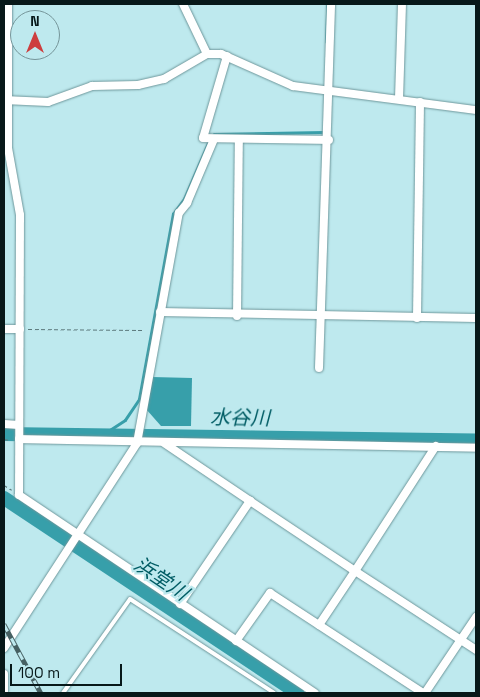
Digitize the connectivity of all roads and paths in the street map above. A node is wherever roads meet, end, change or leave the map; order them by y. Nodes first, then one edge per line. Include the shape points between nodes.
1 (8, 4) edge
2 (183, 4) edge
3 (332, 4) edge
4 (402, 4) edge
5 (207, 54) junction
6 (227, 56) junction
7 (331, 89) junction
8 (399, 99) junction
9 (6, 100) edge
10 (420, 102) junction
11 (476, 110) edge
12 (214, 139) junction
13 (239, 139) junction
14 (329, 140) junction
15 (160, 312) junction
16 (237, 316) junction
17 (321, 317) junction
18 (417, 318) junction
19 (476, 318) edge
20 (4, 329) edge
21 (20, 329) junction
22 (142, 330) dead end
23 (319, 368) dead end
24 (4, 424) edge
25 (19, 427) junction
26 (19, 438) junction
27 (138, 438) junction
28 (163, 443) junction
29 (436, 446) junction
30 (476, 448) edge
31 (250, 501) junction
32 (77, 536) junction
33 (355, 571) junction
34 (180, 604) junction
35 (476, 617) edge
36 (319, 625) junction
37 (461, 640) junction
38 (236, 641) junction
39 (4, 648) edge
40 (476, 650) edge
41 (4, 674) edge
42 (4, 692) edge
43 (63, 693) edge
44 (274, 693) edge
45 (315, 693) edge
46 (424, 693) edge

1 - 9 street
2 - 5 street
3 - 7 street
4 - 8 street
5 - 6 street
5 - 9 street via 164,79 138,85 92,86 48,102
6 - 7 street via 292,86
6 - 12 street via 203,138
7 - 8 street
7 - 14 street
8 - 10 street
9 - 21 street via 8,148 20,215
10 - 11 street
10 - 18 street
12 - 13 street
12 - 15 street via 187,203 179,213
13 - 14 street
13 - 16 street
14 - 17 street
15 - 16 street
15 - 27 street
16 - 17 street
17 - 18 street
17 - 23 street
18 - 19 street
20 - 21 street
21 - 22 path
21 - 25 street
24 - 25 street
25 - 26 street
26 - 27 street
26 - 32 street via 19,495
27 - 28 street
27 - 32 street
28 - 29 street
28 - 31 street
29 - 30 street
29 - 33 street
31 - 33 street
31 - 34 street
32 - 34 street
32 - 39 street
33 - 36 street
33 - 37 street
34 - 38 street
35 - 37 street
36 - 38 street via 270,593
36 - 46 street
37 - 40 street
37 - 46 street
38 - 45 street
41 - 42 street
43 - 44 lane via 130,599

